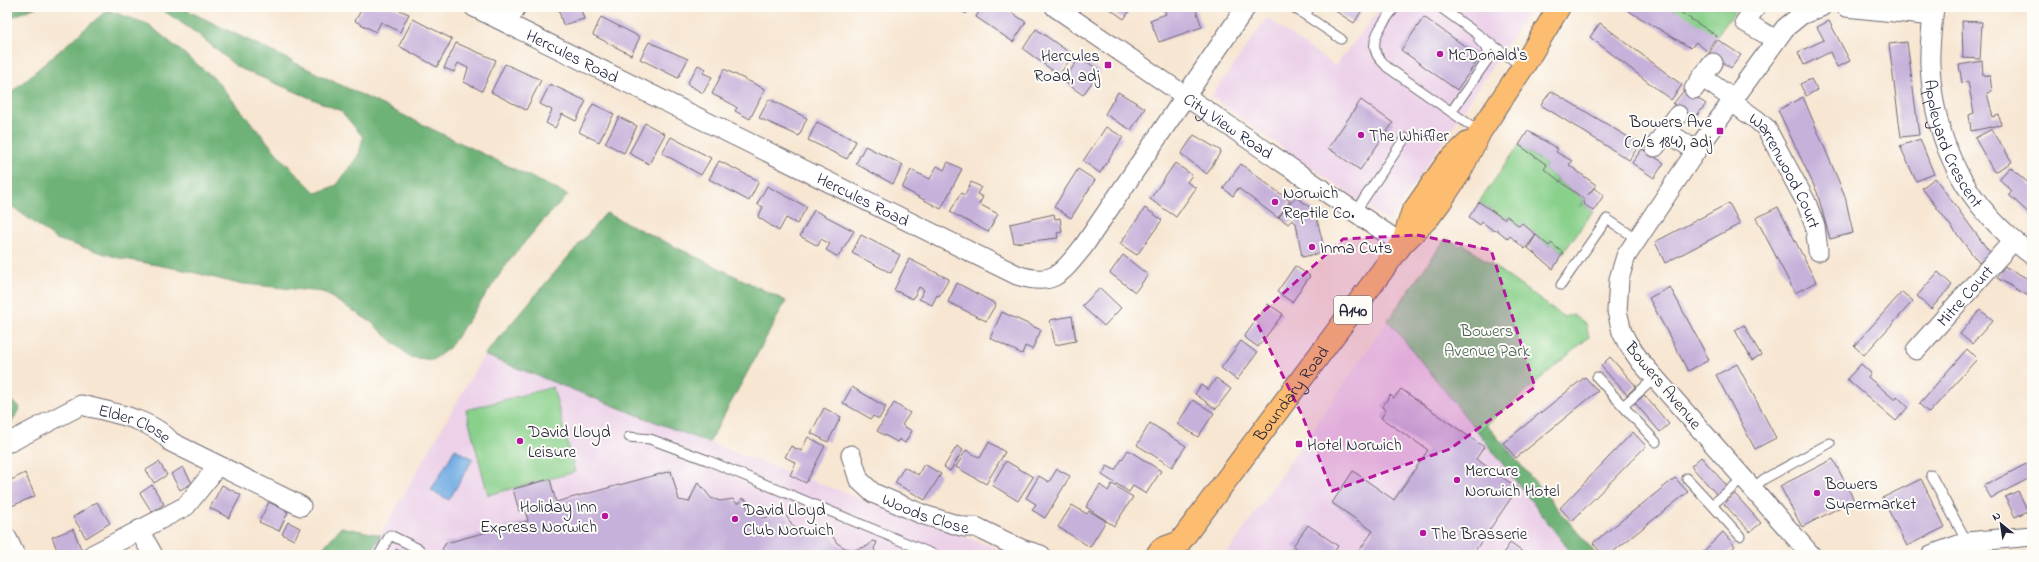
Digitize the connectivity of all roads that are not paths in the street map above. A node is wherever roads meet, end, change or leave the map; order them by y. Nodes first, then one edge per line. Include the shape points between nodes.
1 (474, 7) edge
2 (516, 7) edge
3 (1055, 7) edge
4 (1246, 7) edge
5 (1293, 7) edge
6 (1395, 7) edge
7 (1440, 7) edge
8 (1559, 7) edge
9 (1821, 7) edge
10 (1846, 7) edge
11 (1308, 11) edge
12 (1934, 11) edge
13 (1746, 20) edge
14 (507, 23) junction
15 (1474, 32) junction
16 (1341, 39) dead end
17 (1776, 40) junction
18 (1523, 67) junction
19 (1703, 76) dead end
20 (1185, 96) junction
21 (1732, 100) junction
22 (1451, 112) junction
23 (1678, 115) dead end
24 (1666, 131) junction
25 (1480, 132) junction
26 (1405, 138) dead end
27 (1655, 147) dead end
28 (1696, 151) junction
29 (1355, 212) junction
30 (1637, 239) junction
31 (2013, 241) junction
32 (1402, 244) junction
33 (1818, 251) dead end
34 (2032, 255) edge
35 (1561, 285) dead end
36 (1916, 350) dead end
37 (1597, 377) dead end
38 (1655, 378) junction
39 (1623, 406) junction
40 (629, 437) dead end
41 (10, 442) dead end
42 (1656, 442) dead end
43 (1830, 443) dead end
44 (851, 455) dead end
45 (216, 465) junction
46 (1931, 475) dead end
47 (1687, 478) dead end
48 (1748, 483) junction
49 (1712, 505) junction
50 (301, 506) dead end
51 (139, 530) junction
52 (1740, 536) dead end
53 (2032, 536) edge
54 (7, 538) edge
55 (1967, 542) junction
56 (1181, 548) edge
57 (418, 549) dead end
58 (1020, 552) edge
59 (15, 555) edge
60 (92, 555) edge
61 (153, 555) edge
62 (379, 555) edge
63 (935, 555) edge
64 (1040, 555) edge
65 (1157, 555) edge
66 (1811, 555) edge
67 (1931, 555) edge

1 - 14 street, Hercules Road
2 - 14 street
3 - 20 street, City View Road
4 - 20 street, Hercules Road
5 - 11 lane
6 - 22 lane via 1379,29 1374,42 1376,54 1387,67
7 - 15 lane
8 - 18 highway, Boundary Road / A140
9 - 17 street, Bowers Avenue via 1801,15 1785,28
10 - 12 street
11 - 16 lane
12 - 31 street, Appleyard Crescent via 1930,63 1935,113 1945,147 1957,173 1971,194 1989,218
13 - 17 street
14 - 20 street, Hercules Road via 1017,276 1033,281 1049,279 1064,271
15 - 18 lane
15 - 22 lane via 1486,48 1488,59
17 - 21 street, Bowers Avenue
18 - 25 highway, Boundary Road / A140
19 - 21 street, Warrenwood Court
20 - 29 street, City View Road
21 - 28 street, Bowers Avenue
21 - 33 street, Warrenwood Court via 1766,128 1806,202 1814,226
22 - 25 lane
23 - 24 street
24 - 27 street
24 - 28 street
25 - 32 highway, Boundary Road / A140 via 1460,172 1441,201
26 - 29 lane
28 - 30 street, Bowers Avenue
29 - 32 street, City View Road
30 - 35 lane via 1609,215
30 - 38 street, Bowers Avenue via 1626,256 1619,279 1617,311 1626,342
31 - 34 street, Appleyard Crescent
31 - 36 street, Mitre Court
32 - 56 highway, Boundary Road / A140
37 - 39 lane
38 - 39 lane
38 - 48 street, Bowers Avenue
39 - 42 lane
40 - 63 lane via 650,439 708,460
41 - 45 street, Elder Close via 46,415 81,405 129,417 165,434 171,442
43 - 48 lane via 1764,479
44 - 58 street, Woods Close via 859,480 873,493 924,515 964,527 976,527
45 - 50 street, Elder Close
45 - 51 street via 186,506
46 - 55 lane
47 - 49 lane
48 - 49 lane
48 - 66 street, Bowers Avenue
49 - 52 lane
51 - 60 street
51 - 61 street
53 - 55 street
54 - 59 street
55 - 67 street
56 - 65 highway, Boundary Road / A140 via 1161,549
57 - 62 lane via 390,535
58 - 64 street, Woods Close

